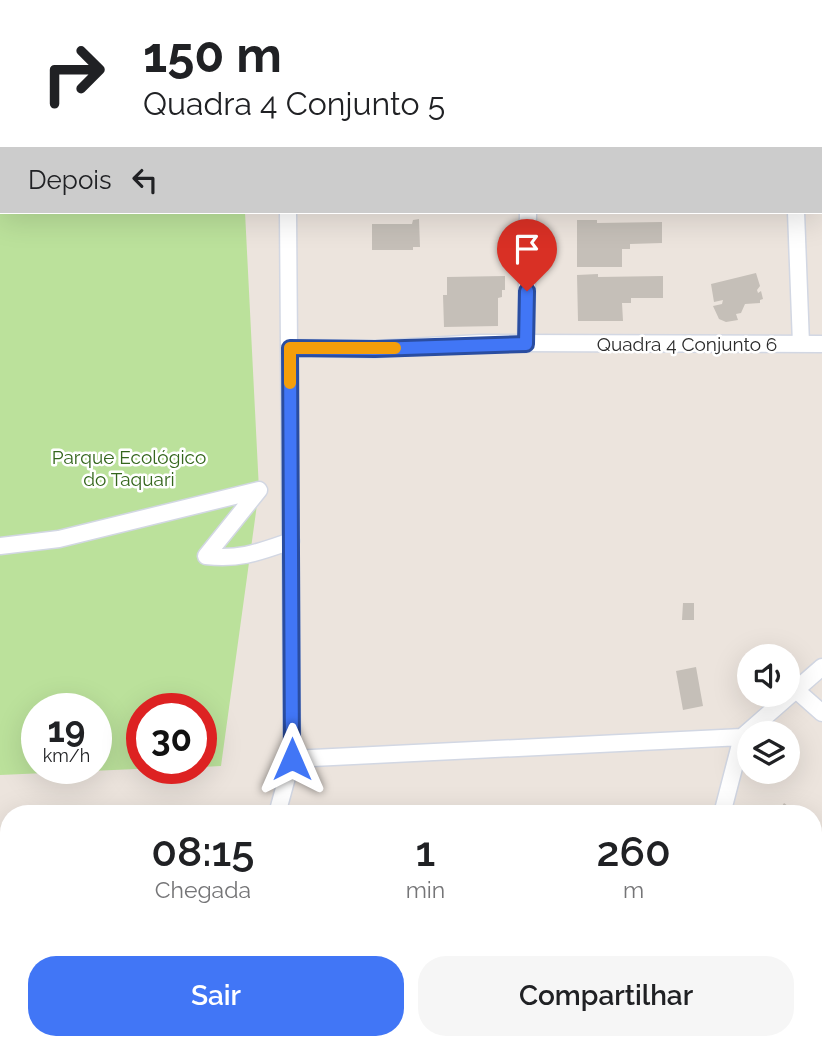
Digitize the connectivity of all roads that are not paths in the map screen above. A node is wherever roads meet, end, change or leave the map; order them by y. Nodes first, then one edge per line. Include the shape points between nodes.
1 (289, 214) edge
2 (528, 214) edge
3 (796, 214) edge
4 (526, 344) junction
5 (801, 344) junction
6 (822, 344) edge
7 (290, 348) junction
8 (291, 541) junction
9 (0, 546) edge
10 (822, 667) edge
11 (800, 686) edge
12 (800, 694) edge
13 (776, 707) edge
14 (822, 713) edge
15 (760, 721) edge
16 (737, 737) edge
17 (737, 753) edge
18 (292, 759) junction
19 (279, 805) edge
20 (724, 805) edge

1 - 7 street
2 - 4 street
3 - 5 street, Quadra 4 Conjunto 6
4 - 5 street, Quadra 4 Conjunto 6
4 - 7 street, Quadra 4 Conjunto 6
5 - 6 street
7 - 8 street
8 - 9 street via 248,556 206,556 259,491 59,538
8 - 18 street
10 - 11 street
12 - 14 street
13 - 15 street
16 - 18 street
17 - 20 street
18 - 19 street

